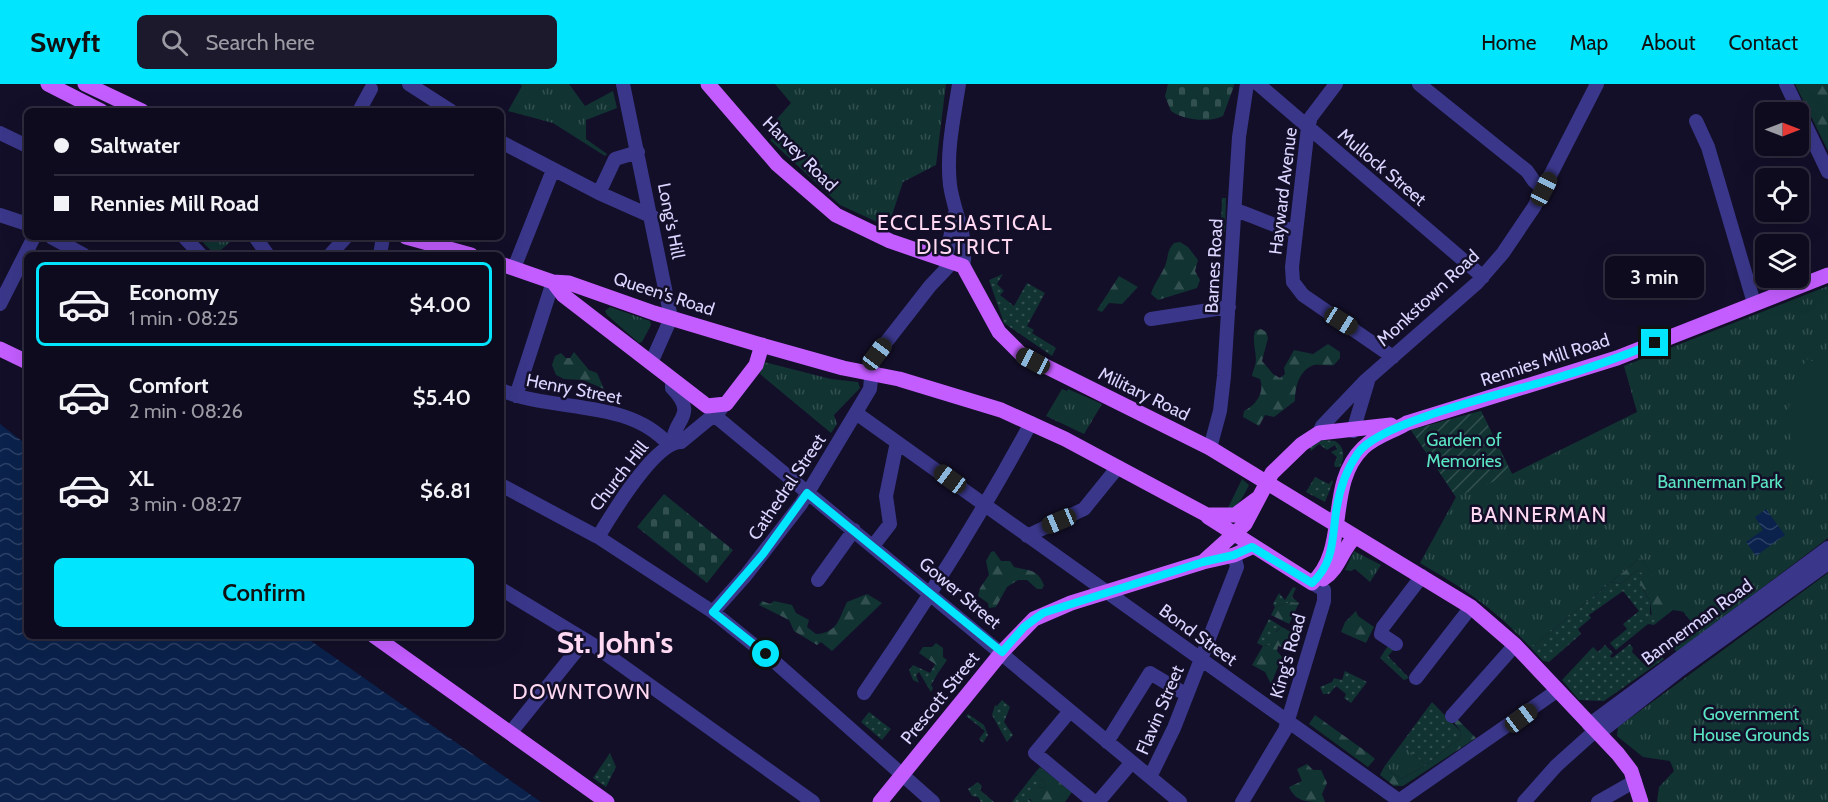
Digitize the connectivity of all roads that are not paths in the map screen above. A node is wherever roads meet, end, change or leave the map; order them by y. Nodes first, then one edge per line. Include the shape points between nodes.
1 (48, 84) edge
2 (409, 84) edge
3 (623, 84) edge
4 (708, 84) edge
5 (959, 84) edge
6 (1247, 84) edge
7 (1258, 84) edge
8 (1335, 84) edge
9 (1419, 84) edge
10 (1598, 84) edge
11 (1786, 84) edge
12 (89, 86) edge
13 (371, 88) dead end
14 (91, 108) edge
15 (93, 108) edge
16 (136, 108) edge
17 (361, 108) edge
18 (446, 108) edge
19 (1695, 121) dead end
20 (1308, 127) junction
21 (0, 133) edge
22 (504, 144) edge
23 (24, 145) edge
24 (638, 152) junction
25 (553, 170) junction
26 (1828, 172) edge
27 (1544, 189) junction
28 (599, 193) junction
29 (1235, 210) junction
30 (955, 213) junction
31 (0, 215) edge
32 (652, 217) junction
33 (24, 223) edge
34 (1295, 231) junction
35 (56, 240) edge
36 (187, 240) edge
37 (343, 240) edge
38 (432, 240) edge
39 (449, 242) edge
40 (78, 252) edge
41 (198, 252) edge
42 (333, 252) edge
43 (466, 252) edge
44 (24, 257) edge
45 (946, 258) junction
46 (508, 266) edge
47 (963, 266) junction
48 (1828, 275) edge
49 (1483, 277) junction
50 (553, 282) junction
51 (609, 297) junction
52 (1754, 303) junction
53 (0, 304) edge
54 (1229, 307) junction
55 (671, 318) junction
56 (1150, 319) dead end
57 (598, 321) junction
58 (762, 345) junction
59 (0, 349) edge
60 (1393, 357) junction
61 (24, 361) edge
62 (651, 363) junction
63 (871, 372) junction
64 (672, 380) junction
65 (1368, 380) junction
66 (504, 391) edge
67 (516, 396) junction
68 (726, 404) junction
69 (856, 413) junction
70 (714, 415) junction
71 (1031, 423) junction
72 (1407, 423) junction
73 (1353, 431) junction
74 (1319, 433) junction
75 (897, 442) junction
76 (671, 444) junction
77 (1210, 448) junction
78 (1118, 467) junction
79 (1345, 475) junction
80 (1267, 481) junction
81 (504, 487) edge
82 (807, 493) junction
83 (1257, 498) junction
84 (987, 506) junction
85 (1207, 515) junction
86 (1336, 523) junction
87 (854, 530) junction
88 (1235, 534) junction
89 (1027, 536) junction
90 (598, 537) junction
91 (1355, 537) junction
92 (873, 546) junction
93 (1252, 547) junction
94 (1828, 548) edge
95 (1234, 555) junction
96 (1203, 562) junction
97 (1828, 563) edge
98 (1422, 576) junction
99 (818, 580) dead end
100 (1312, 583) junction
101 (504, 591) edge
102 (1108, 592) junction
103 (931, 594) junction
104 (1471, 607) junction
105 (713, 612) junction
106 (378, 639) edge
107 (585, 640) junction
108 (1396, 644) dead end
109 (1515, 645) junction
110 (1002, 652) junction
111 (1200, 659) junction
112 (1416, 678) dead end
113 (1558, 690) junction
114 (864, 693) dead end
115 (1187, 695) junction
116 (1447, 700) dead end
117 (1070, 711) junction
118 (1288, 721) junction
119 (1594, 730) junction
120 (511, 732) junction
121 (1107, 742) junction
122 (1132, 762) junction
123 (903, 776) junction
124 (1150, 777) junction
125 (1635, 781) junction
126 (1399, 801) edge
127 (607, 802) edge
128 (813, 802) edge
129 (880, 802) edge
130 (933, 802) edge
131 (1096, 802) edge
132 (1180, 802) edge
133 (1242, 802) edge
134 (1524, 802) edge
135 (1598, 802) edge
136 (1641, 802) edge

1 - 14 main road
2 - 18 street
3 - 24 street, Long's Hill
4 - 45 main road, Harvey Road via 772,158 819,202 890,241
5 - 30 street via 949,154
6 - 29 street, Barnes Road
7 - 20 street, Mullock Street
8 - 20 street, Hayward Avenue
9 - 27 street
10 - 27 street, Monkstown Road
11 - 26 street
12 - 15 street
12 - 16 main road
13 - 17 street
19 - 52 street via 1708,147
20 - 34 street, Hayward Avenue
20 - 49 street, Mullock Street
21 - 23 street
22 - 25 street
24 - 28 street via 615,159
24 - 32 street, Long's Hill
25 - 28 street
25 - 46 street
27 - 49 street, Monkstown Road via 1519,232
28 - 32 street
29 - 34 street
29 - 54 street, Barnes Road
30 - 45 street, Cathedral Street
30 - 47 street via 963,231
31 - 33 street
32 - 55 street, Long's Hill
34 - 60 street, Hayward Avenue via 1293,282 1297,289
35 - 40 street
36 - 41 street
37 - 42 street
38 - 39 main road
39 - 43 main road
44 - 53 street
45 - 47 main road
45 - 63 street, Cathedral Street via 947,267 873,359
46 - 50 main road, Queen's Road
47 - 77 main road, Military Road via 999,332 1021,354
48 - 52 main road, Rennies Mill Road
49 - 60 street, Monkstown Road
50 - 51 main road, Queen's Road via 569,283
50 - 57 main road via 563,295
50 - 67 street
51 - 55 main road, Queen's Road
51 - 57 main road via 596,305
52 - 72 main road, Rennies Mill Road via 1617,358
54 - 56 street
54 - 77 street, Barnes Road via 1220,411
55 - 58 main road, Queen's Road
55 - 62 street
57 - 62 main road
58 - 63 main road, Queen's Road
58 - 68 main road, Church Hill via 756,365
59 - 61 main road
60 - 65 street, Monkstown Road
62 - 64 main road
63 - 69 street, Cathedral Street via 870,389
63 - 71 main road, Queen's Road via 970,399
64 - 68 main road via 707,405
64 - 76 street, Church Hill via 672,388 682,398 684,412
65 - 73 street
65 - 74 street, Monkstown Road
66 - 67 street, Henry Street
67 - 76 street, Henry Street via 615,414
68 - 70 street, Church Hill
69 - 75 street, Bond Street
69 - 82 street, Cathedral Street
70 - 76 street, Church Hill via 681,442
70 - 82 street, Gower Street
71 - 78 main road, Queen's Road
71 - 84 street
72 - 73 main road, Rennies Mill Road
72 - 79 main road, Rennies Mill Road via 1364,447
73 - 74 main road, Rennies Mill Road
73 - 79 main road
74 - 80 main road, Monkstown Road via 1302,444
75 - 84 street, Bond Street
75 - 92 street via 886,496 890,524
76 - 90 street, Church Hill via 622,499
77 - 80 main road, Military Road
78 - 85 main road, Queen's Road
78 - 89 street via 1084,509
79 - 86 main road, Rennies Mill Road
80 - 83 main road, Prescott Street
80 - 86 main road, Military Road
81 - 90 street
82 - 87 street, Gower Street
82 - 105 street, Cathedral Street via 763,554
83 - 85 main road via 1235,515
83 - 88 main road, Prescott Street via 1245,524
84 - 89 street, Bond Street
84 - 103 street
85 - 88 main road
86 - 91 main road, Military Road
86 - 100 main road, Rennies Mill Road via 1327,566
87 - 92 street, Gower Street
87 - 99 street
88 - 93 main road
88 - 96 main road, Prescott Street
89 - 102 street, Bond Street
90 - 105 street
91 - 98 main road, Military Road
91 - 100 main road via 1331,574
92 - 103 street, Gower Street
93 - 95 main road, Prescott Street
93 - 100 main road
94 - 119 street, Bannerman Road
95 - 96 main road, Prescott Street
95 - 111 street, Flavin Street via 1237,567
96 - 102 main road, Prescott Street
97 - 119 street, Bannerman Road
98 - 104 main road, Military Road
98 - 108 street via 1383,627 1380,638
100 - 118 street, King's Road via 1324,590 1324,601
101 - 107 street
102 - 110 main road, Prescott Street via 1043,613
102 - 111 street, Bond Street
103 - 110 street, Gower Street
103 - 114 street
104 - 109 main road, Military Road
104 - 112 street
105 - 123 street
106 - 120 main road
107 - 120 street
107 - 128 street
109 - 113 main road, Military Road
109 - 116 street via 1456,712
110 - 117 street, Gower Street
110 - 123 main road, Prescott Street
111 - 115 street, Flavin Street
111 - 118 street, Bond Street
113 - 119 main road, Military Road
113 - 126 street
115 - 121 street via 1150,673
115 - 124 street, Flavin Street
117 - 121 street, Gower Street
117 - 131 street via 1035,753
118 - 126 street, Bond Street
118 - 133 street, King's Road
119 - 125 main road, Military Road via 1625,762
119 - 134 street
120 - 127 main road
121 - 122 street, Gower Street
122 - 124 street, Gower Street
122 - 131 street
123 - 129 main road, Prescott Street
123 - 130 street
124 - 132 street, Gower Street
125 - 135 street
125 - 136 main road, Military Road

